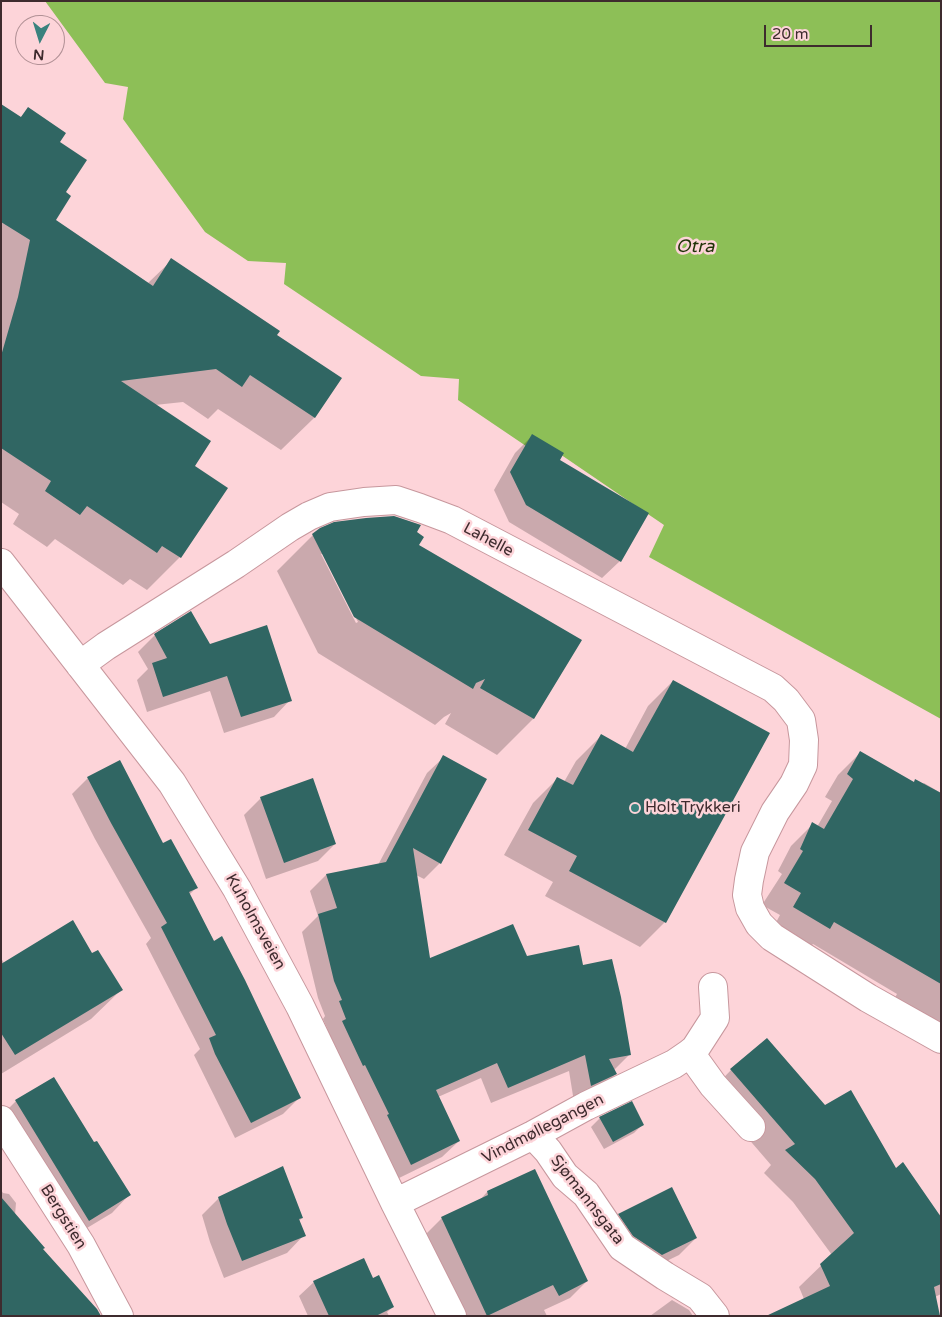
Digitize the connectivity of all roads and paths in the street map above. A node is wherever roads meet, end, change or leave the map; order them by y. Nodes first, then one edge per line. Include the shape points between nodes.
1 (1, 563) edge
2 (80, 664) junction
3 (713, 987) dead end
4 (941, 1039) edge
5 (690, 1053) junction
6 (2, 1123) edge
7 (751, 1127) dead end
8 (532, 1135) junction
9 (395, 1203) junction
10 (119, 1316) edge
11 (452, 1316) edge
12 (714, 1316) edge

1 - 2 street, Kuholmsveien
2 - 4 street, Lahelle via 290,527 330,507 396,500 452,520 772,688 786,700 801,720 804,765 755,852 747,895 750,908 772,937 868,998
2 - 9 street, Kuholmsveien via 172,783 237,889 300,1006
3 - 5 street, Vindmøllegangen via 715,1018
5 - 7 street via 713,1085
5 - 8 street, Vindmøllegangen
6 - 10 street, Bergstien via 81,1245
8 - 9 street, Vindmøllegangen
8 - 12 street, Sjømannsgata via 565,1176 586,1194 622,1247 700,1296
9 - 11 street, Kuholmsveien

